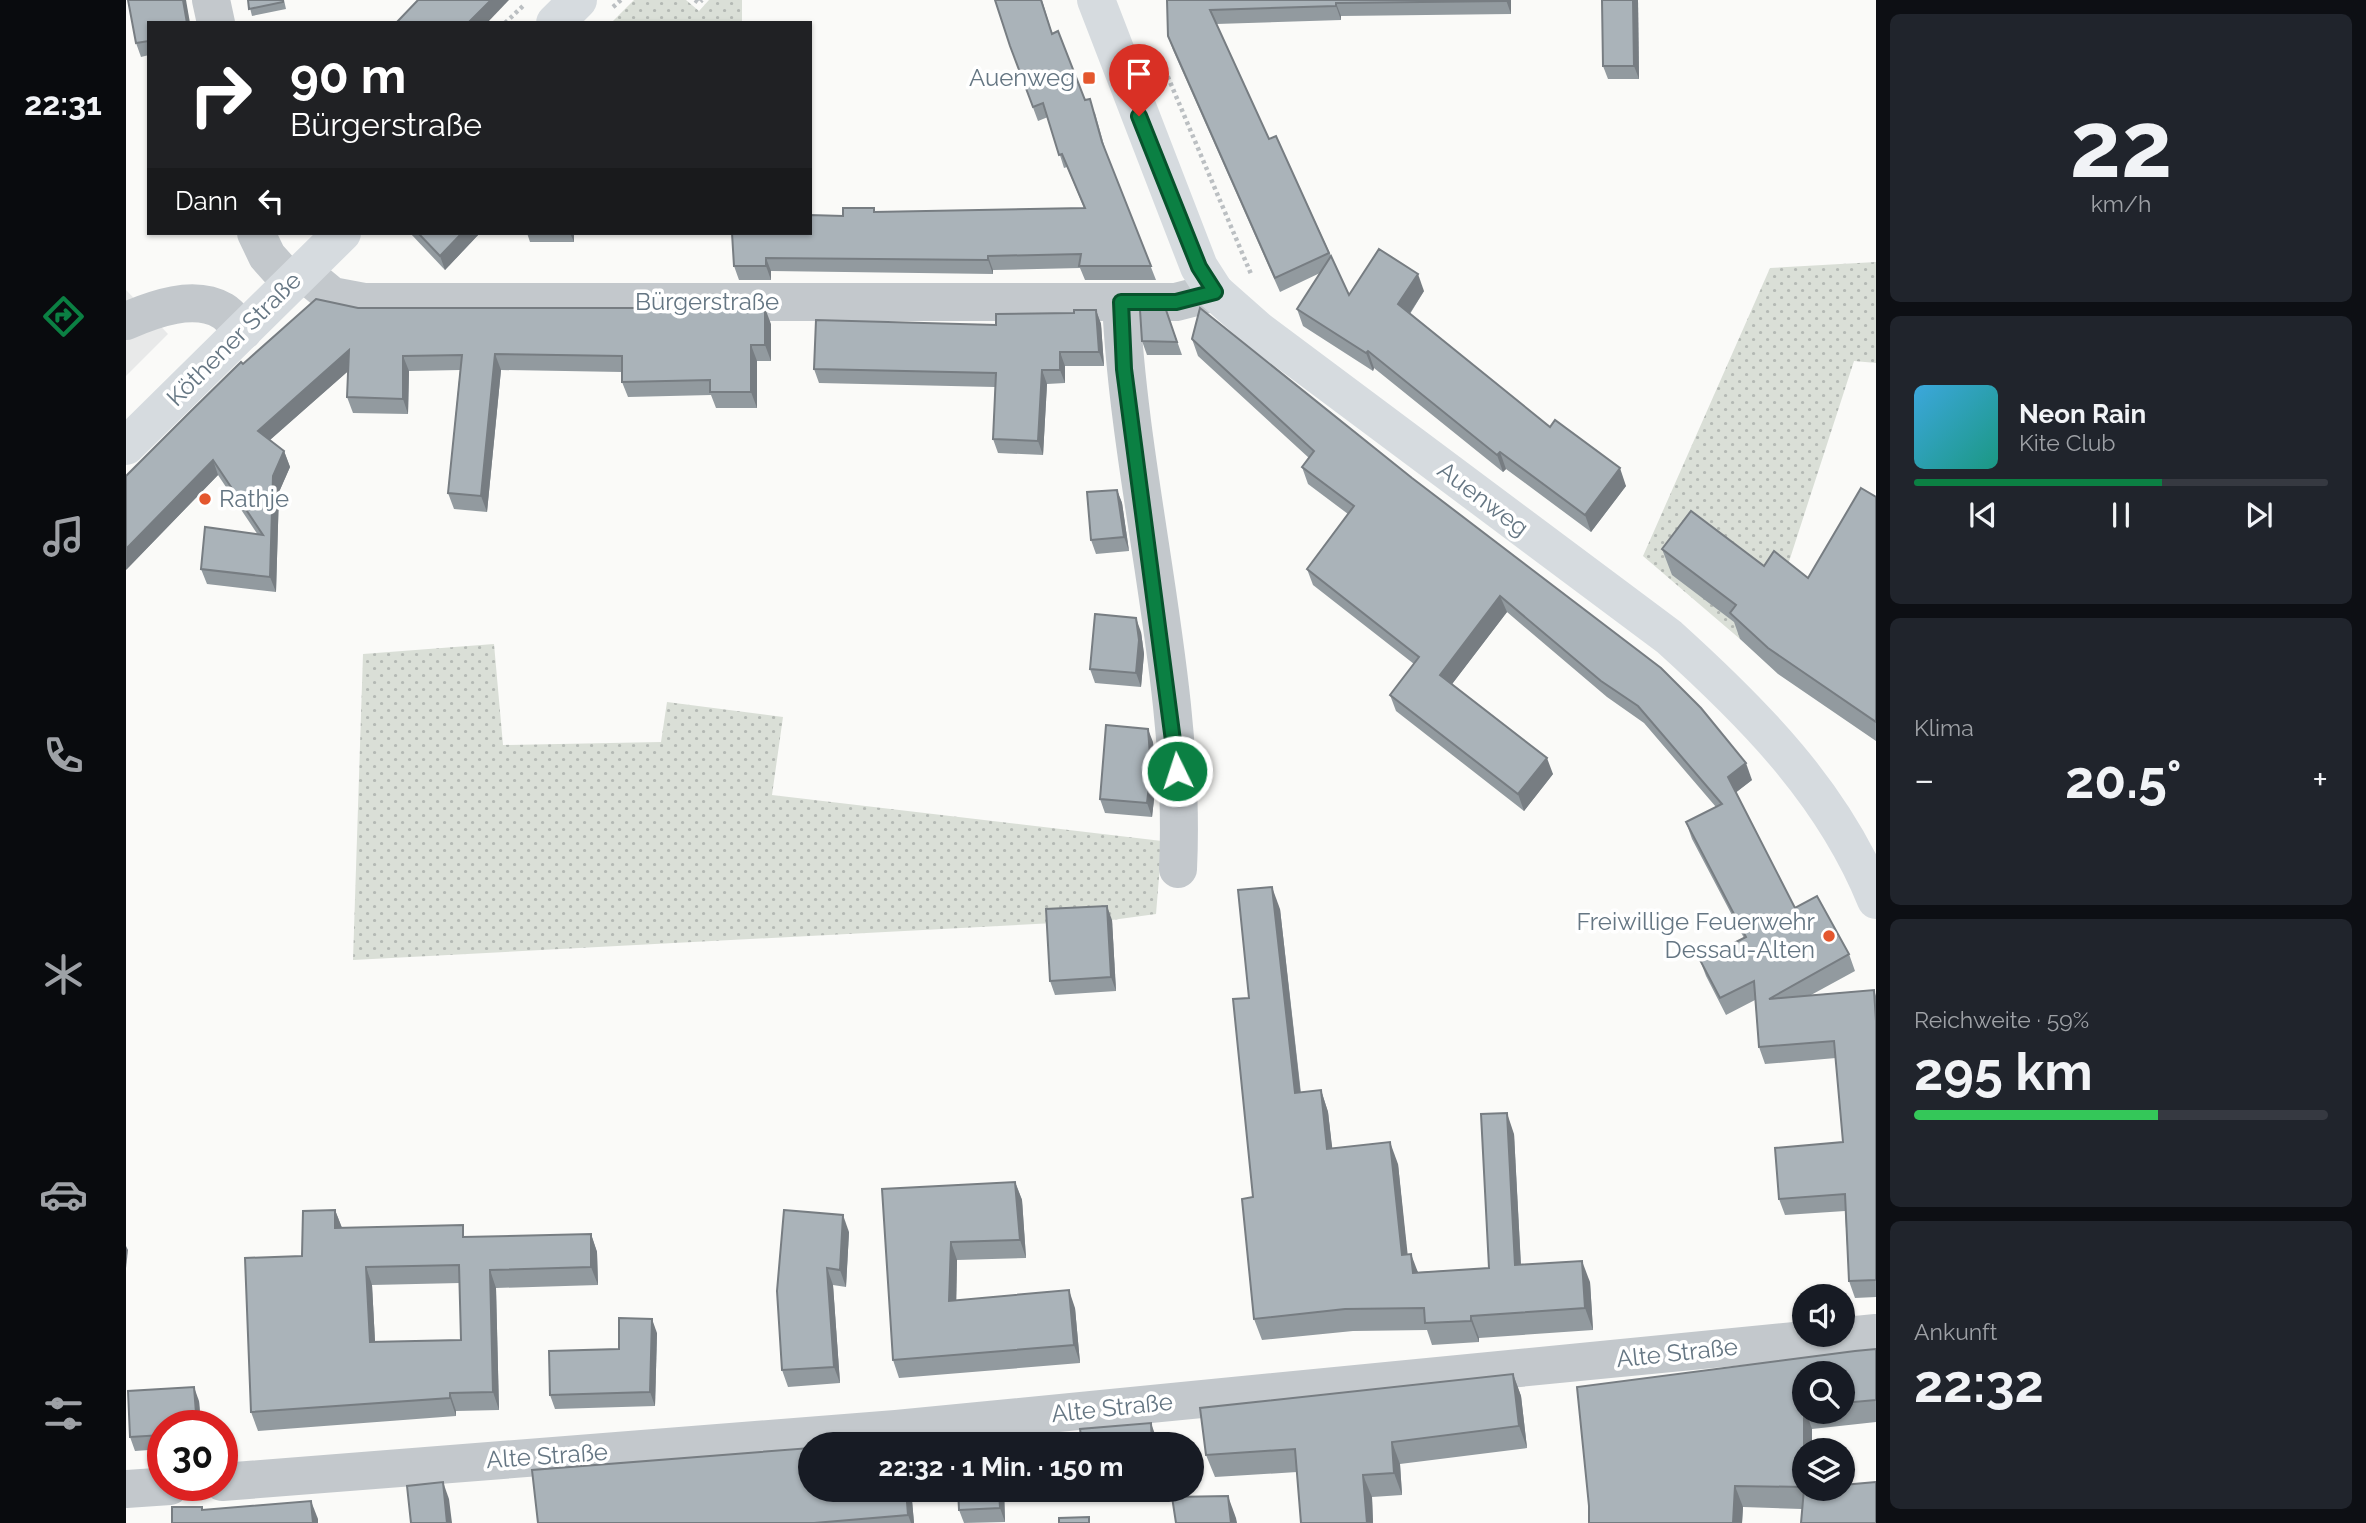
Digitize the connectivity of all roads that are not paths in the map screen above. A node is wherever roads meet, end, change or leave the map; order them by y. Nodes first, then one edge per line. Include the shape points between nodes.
1 (212, 0) edge
2 (578, 0) edge
3 (1096, 0) edge
4 (216, 21) edge
5 (557, 21) edge
6 (257, 235) edge
7 (340, 235) edge
8 (297, 277) junction
9 (1215, 292) junction
10 (1121, 302) junction
11 (126, 321) edge
12 (243, 331) junction
13 (126, 446) edge
14 (1178, 869) dead end
15 (1873, 887) edge
16 (1876, 1333) edge
17 (238, 1481) edge
18 (147, 1488) edge
19 (126, 1489) edge

1 - 4 street
2 - 5 main road
3 - 9 main road, Auenweg via 1183,228
6 - 8 street, Bürgerstraße via 267,256
7 - 8 main road, Köthener Straße
8 - 10 street, Bürgerstraße via 332,296 365,302
8 - 12 main road, Köthener Straße
9 - 10 street, Bürgerstraße via 1176,302
9 - 15 main road, Auenweg via 1258,330 1670,637 1727,690 1815,789
10 - 14 street via 1124,369 1176,744
11 - 12 street via 192,302 223,311
12 - 13 main road, Köthener Straße
16 - 17 street, Alte Straße via 896,1429
18 - 19 street

